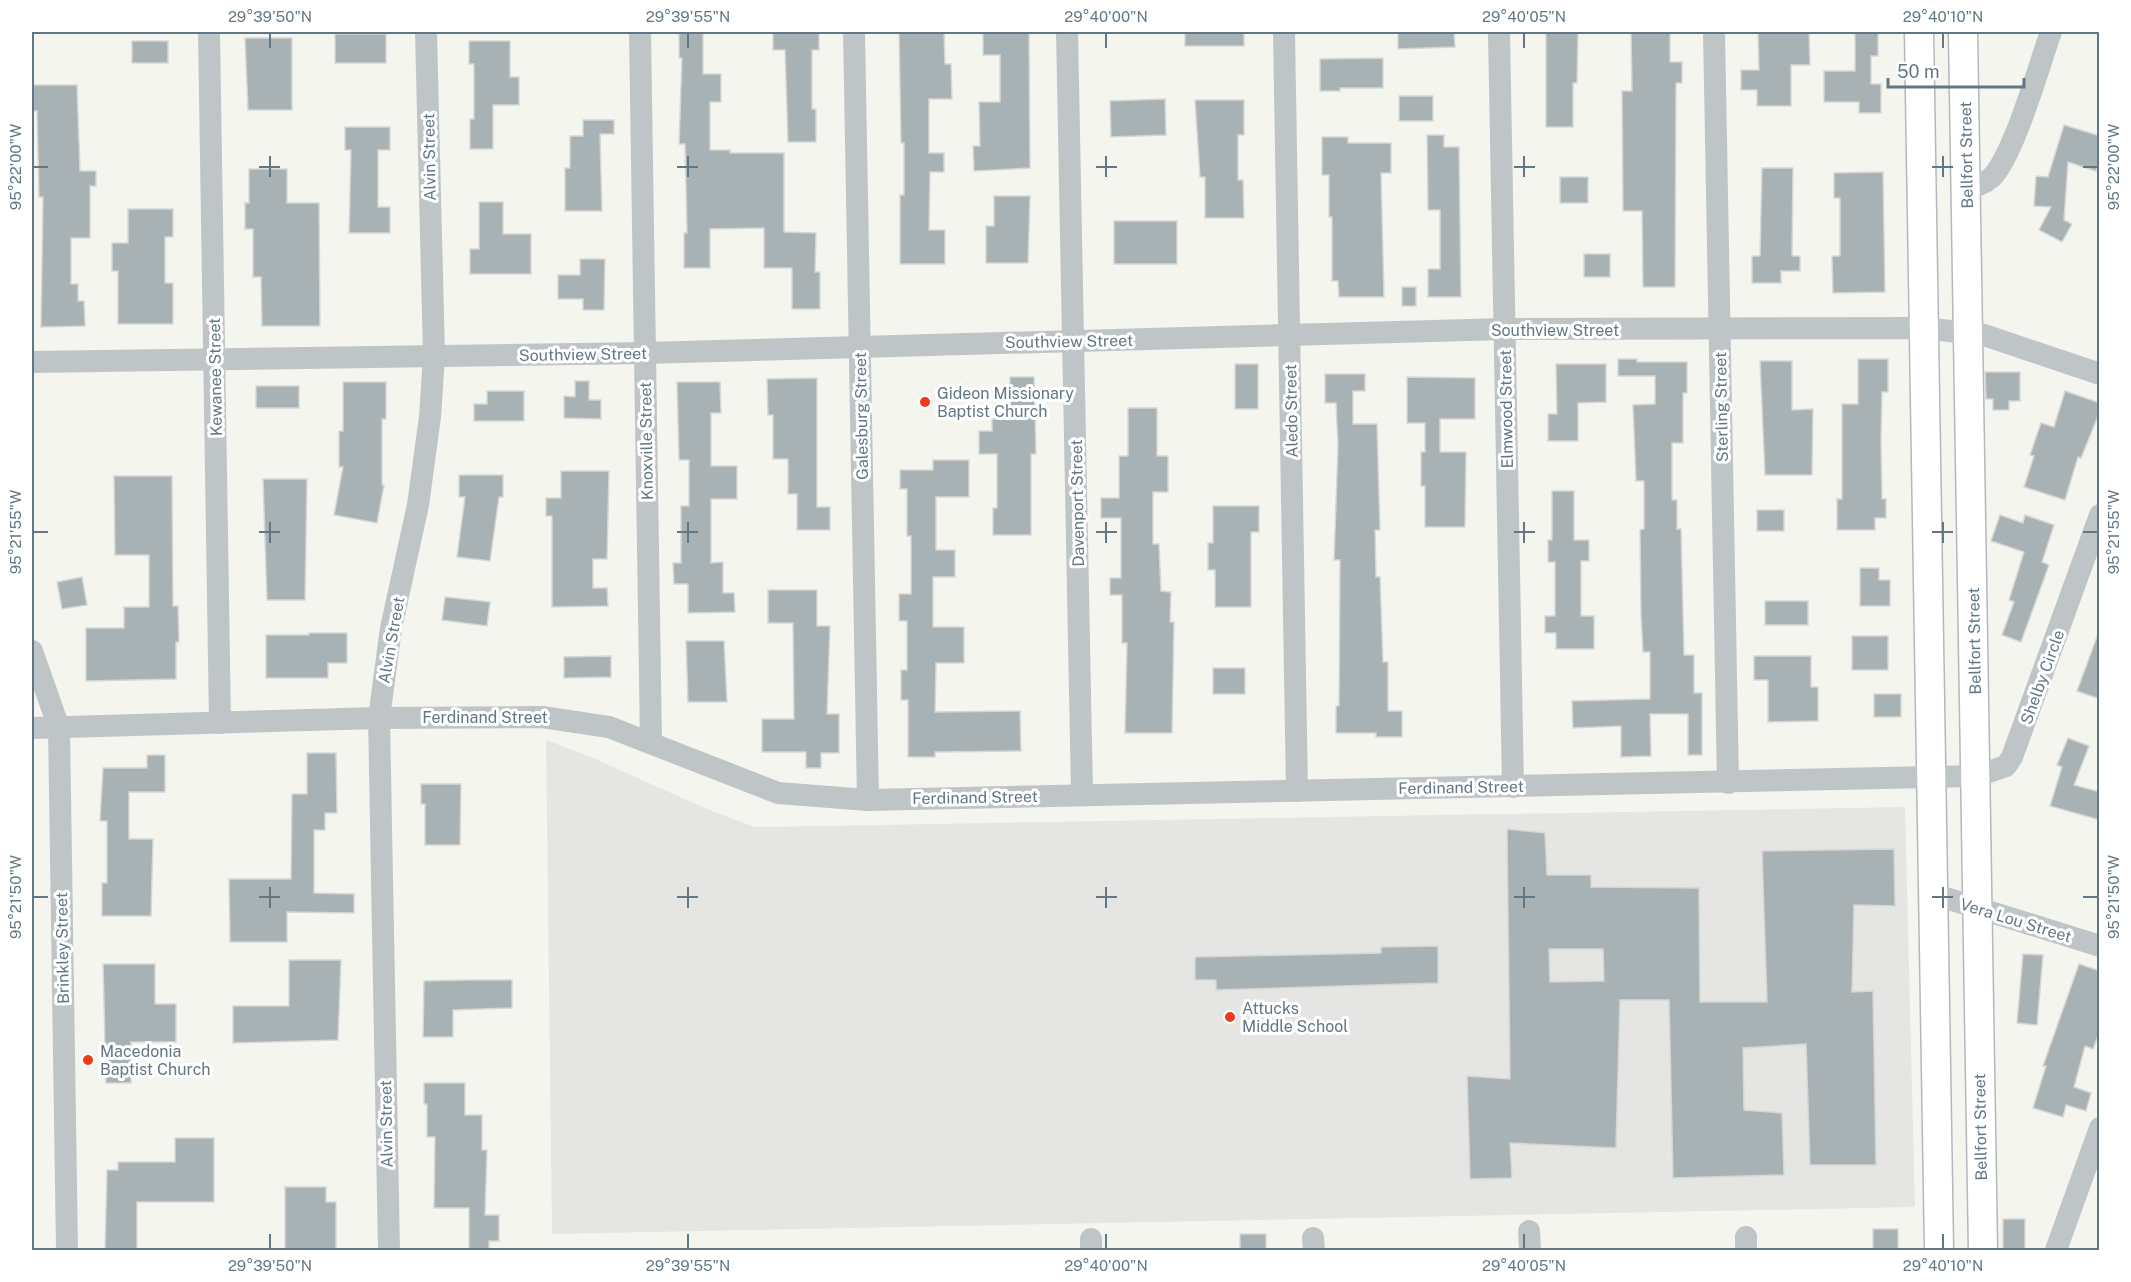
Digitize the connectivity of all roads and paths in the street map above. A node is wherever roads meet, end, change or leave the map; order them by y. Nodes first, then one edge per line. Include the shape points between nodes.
1 (209, 32) edge
2 (426, 32) edge
3 (640, 32) edge
4 (854, 32) edge
5 (1067, 32) edge
6 (1284, 32) edge
7 (1499, 32) edge
8 (1714, 32) edge
9 (1919, 32) edge
10 (1963, 32) edge
11 (2051, 32) edge
12 (1965, 112) junction
13 (1921, 113) junction
14 (1967, 188) junction
15 (1924, 328) junction
16 (1505, 329) junction
17 (1720, 329) junction
18 (1968, 332) junction
19 (1290, 336) junction
20 (1074, 340) junction
21 (860, 348) junction
22 (645, 353) junction
23 (434, 356) junction
24 (215, 360) junction
25 (32, 362) edge
26 (2100, 374) edge
27 (2100, 515) edge
28 (1972, 554) junction
29 (1929, 555) junction
30 (32, 651) edge
31 (379, 718) junction
32 (220, 723) junction
33 (32, 728) edge
34 (58, 728) junction
35 (651, 742) junction
36 (1977, 776) junction
37 (1932, 777) junction
38 (1728, 783) junction
39 (1514, 787) junction
40 (1297, 791) junction
41 (1082, 794) junction
42 (868, 800) junction
43 (1933, 894) junction
44 (1978, 908) junction
45 (2100, 946) edge
46 (2100, 1128) edge
47 (1980, 1146) junction
48 (1937, 1147) junction
49 (67, 1251) edge
50 (389, 1251) edge
51 (1939, 1251) edge
52 (1983, 1251) edge
53 (2056, 1251) edge

1 - 24 street, Kewanee Street
2 - 23 street, Alvin Street
3 - 22 street, Knoxville Street
4 - 21 street, Galesburg Street
5 - 20 street, Davenport Street
6 - 19 street, Aledo Street
7 - 16 street, Elmwood Street
8 - 17 street, Sterling Street
9 - 13 main road
10 - 12 main road, Bellfort Street
11 - 14 street via 2006,156 1991,178
12 - 13 main road
12 - 14 main road, Bellfort Street
13 - 15 main road
14 - 18 main road, Bellfort Street
15 - 17 street, Southview Street
15 - 18 street, Southview Street
15 - 29 main road
16 - 17 street, Southview Street
16 - 19 street, Southview Street
16 - 39 street, Elmwood Street
17 - 38 street, Sterling Street
18 - 26 street, Southview Street
18 - 28 main road, Bellfort Street
19 - 20 street, Southview Street
19 - 40 street, Aledo Street
20 - 21 street, Southview Street
20 - 41 street, Davenport Street
21 - 22 street, Southview Street
21 - 42 street, Galesburg Street
22 - 23 street, Southview Street
22 - 35 street, Knoxville Street
23 - 24 street, Southview Street
23 - 31 street, Alvin Street via 426,459 391,628
24 - 25 street, Southview Street
24 - 32 street, Kewanee Street
27 - 36 street, Shelby Circle via 2012,757 2006,766
28 - 29 main road
28 - 36 main road, Bellfort Street
29 - 37 main road
30 - 34 street, Brinkley Street
31 - 32 street, Ferdinand Street
31 - 35 street, Ferdinand Street via 542,717 609,727
31 - 50 street, Alvin Street
32 - 34 street, Ferdinand Street
33 - 34 street, Ferdinand Street
34 - 49 street, Brinkley Street
35 - 42 street, Ferdinand Street via 778,793
36 - 37 street, Shelby Circle
36 - 44 main road, Bellfort Street
37 - 38 street, Ferdinand Street
37 - 43 main road
38 - 39 street, Ferdinand Street
39 - 40 street, Ferdinand Street
40 - 41 street, Ferdinand Street
41 - 42 street, Ferdinand Street
43 - 44 street, Vera Lou Street
43 - 48 main road
44 - 45 street, Vera Lou Street
44 - 47 main road, Bellfort Street
46 - 53 street
47 - 48 main road
47 - 52 main road, Bellfort Street
48 - 51 main road

